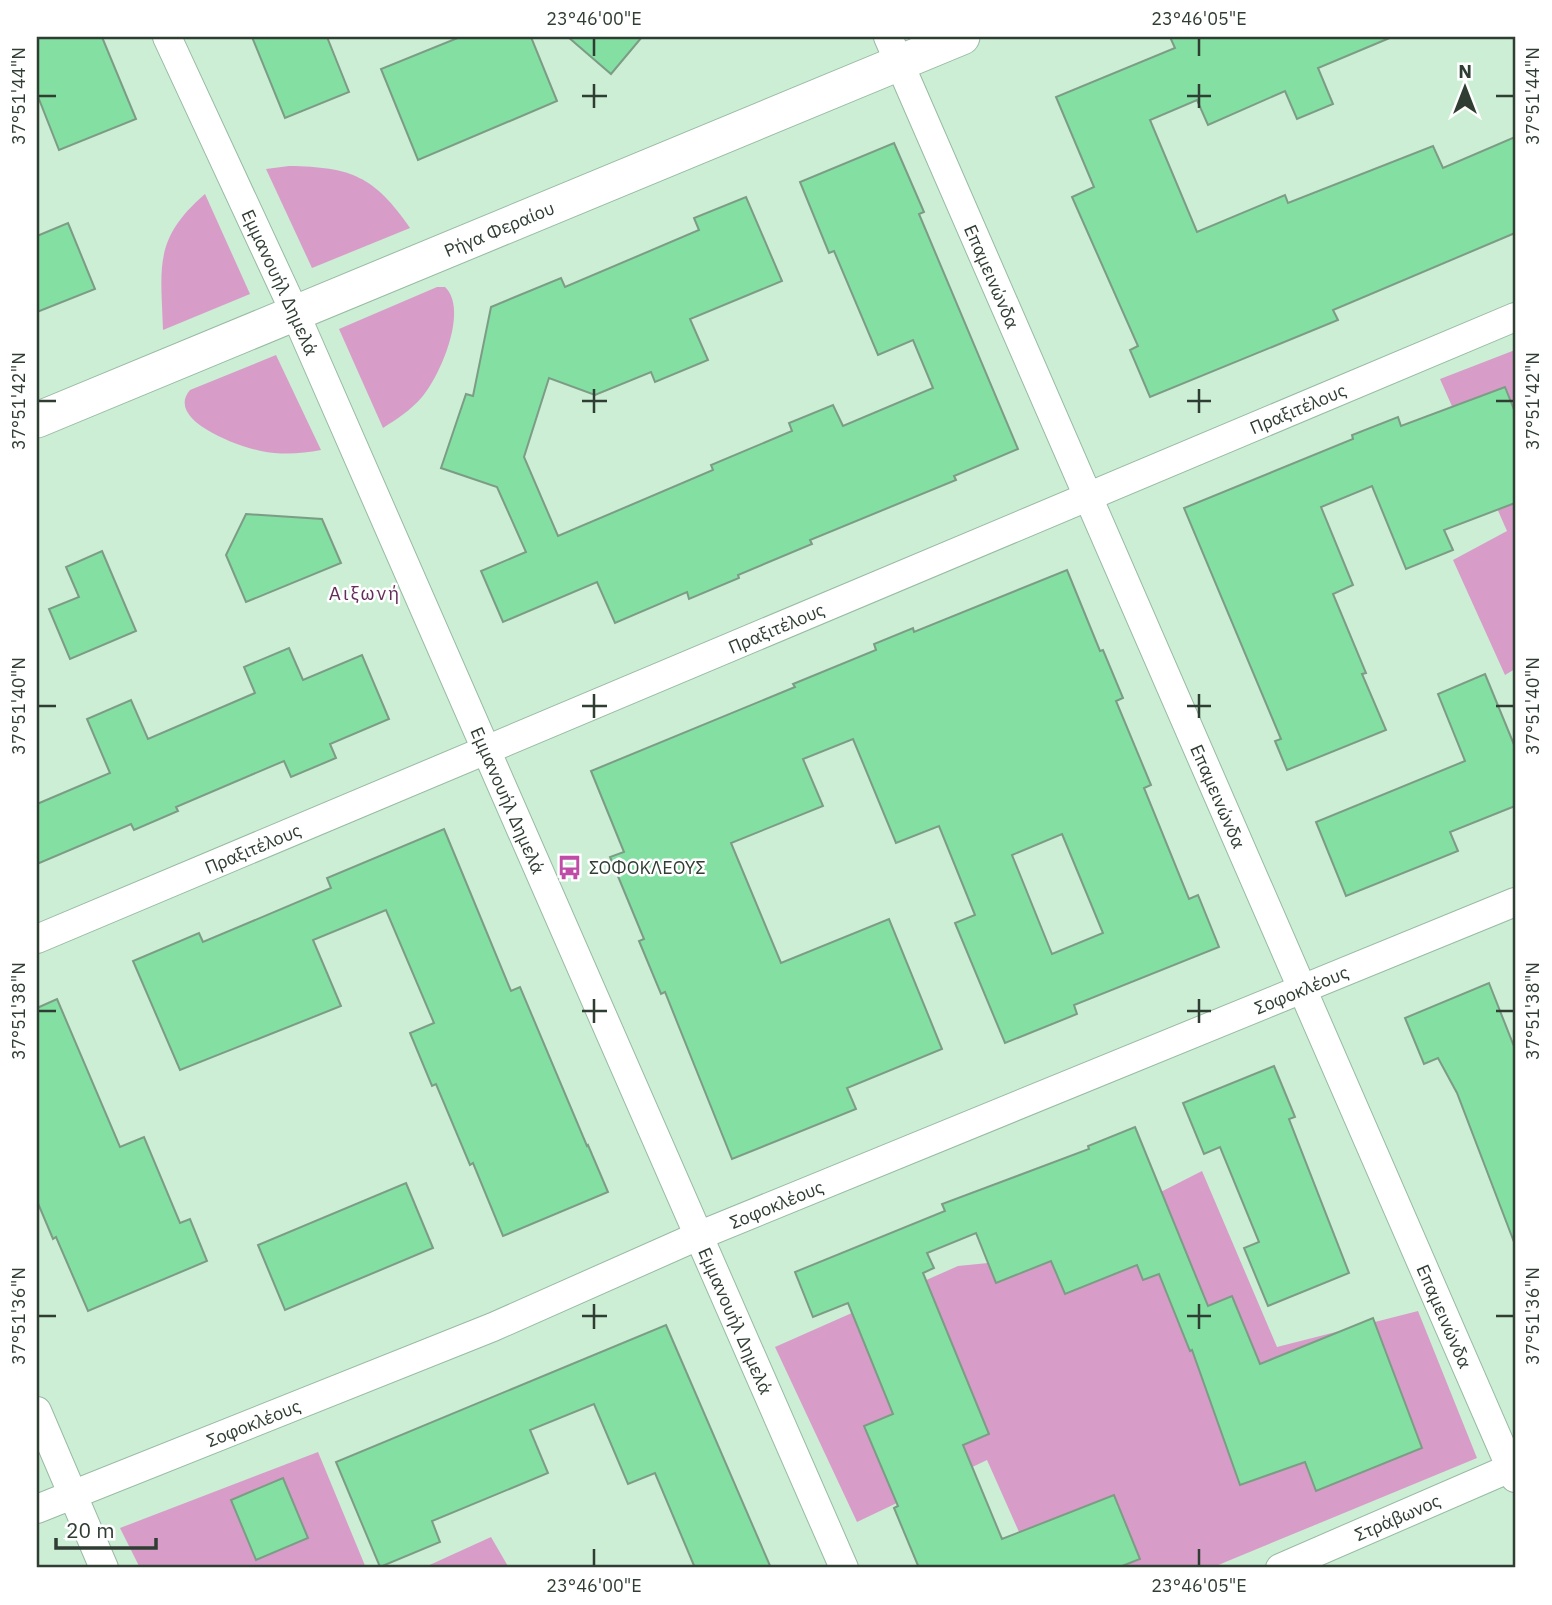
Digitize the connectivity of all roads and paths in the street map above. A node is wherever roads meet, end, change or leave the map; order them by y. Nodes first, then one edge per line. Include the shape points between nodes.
1 (167, 37) edge
2 (962, 37) edge
3 (894, 50) edge
4 (295, 313) junction
5 (1515, 317) edge
6 (37, 420) edge
7 (1089, 497) junction
8 (486, 750) junction
9 (1515, 902) edge
10 (37, 939) edge
11 (1303, 989) junction
12 (698, 1236) junction
13 (37, 1411) edge
14 (1514, 1471) edge
15 (72, 1495) junction
16 (37, 1509) edge
17 (104, 1568) edge
18 (844, 1568) edge
19 (1280, 1568) edge

1 - 4 street, Εμμανουήλ Δημελά
2 - 3 street, Ρήγα Φεραίου
3 - 4 street, Ρήγα Φεραίου
3 - 7 street, Επαμεινώνδα
4 - 6 street, Ρήγα Φεραίου
4 - 8 street, Εμμανουήλ Δημελά
5 - 7 street, Πραξιτέλους
7 - 8 street, Πραξιτέλους
7 - 11 street, Επαμεινώνδα
8 - 10 street, Πραξιτέλους
8 - 12 street, Εμμανουήλ Δημελά
9 - 11 street, Σοφοκλέους
11 - 12 street, Σοφοκλέους
11 - 14 street, Επαμεινώνδα
12 - 15 street, Σοφοκλέους via 493,1327
12 - 18 street, Εμμανουήλ Δημελά
13 - 15 street
14 - 19 street, Στράβωνος
15 - 16 street, Σοφοκλέους
15 - 17 street

